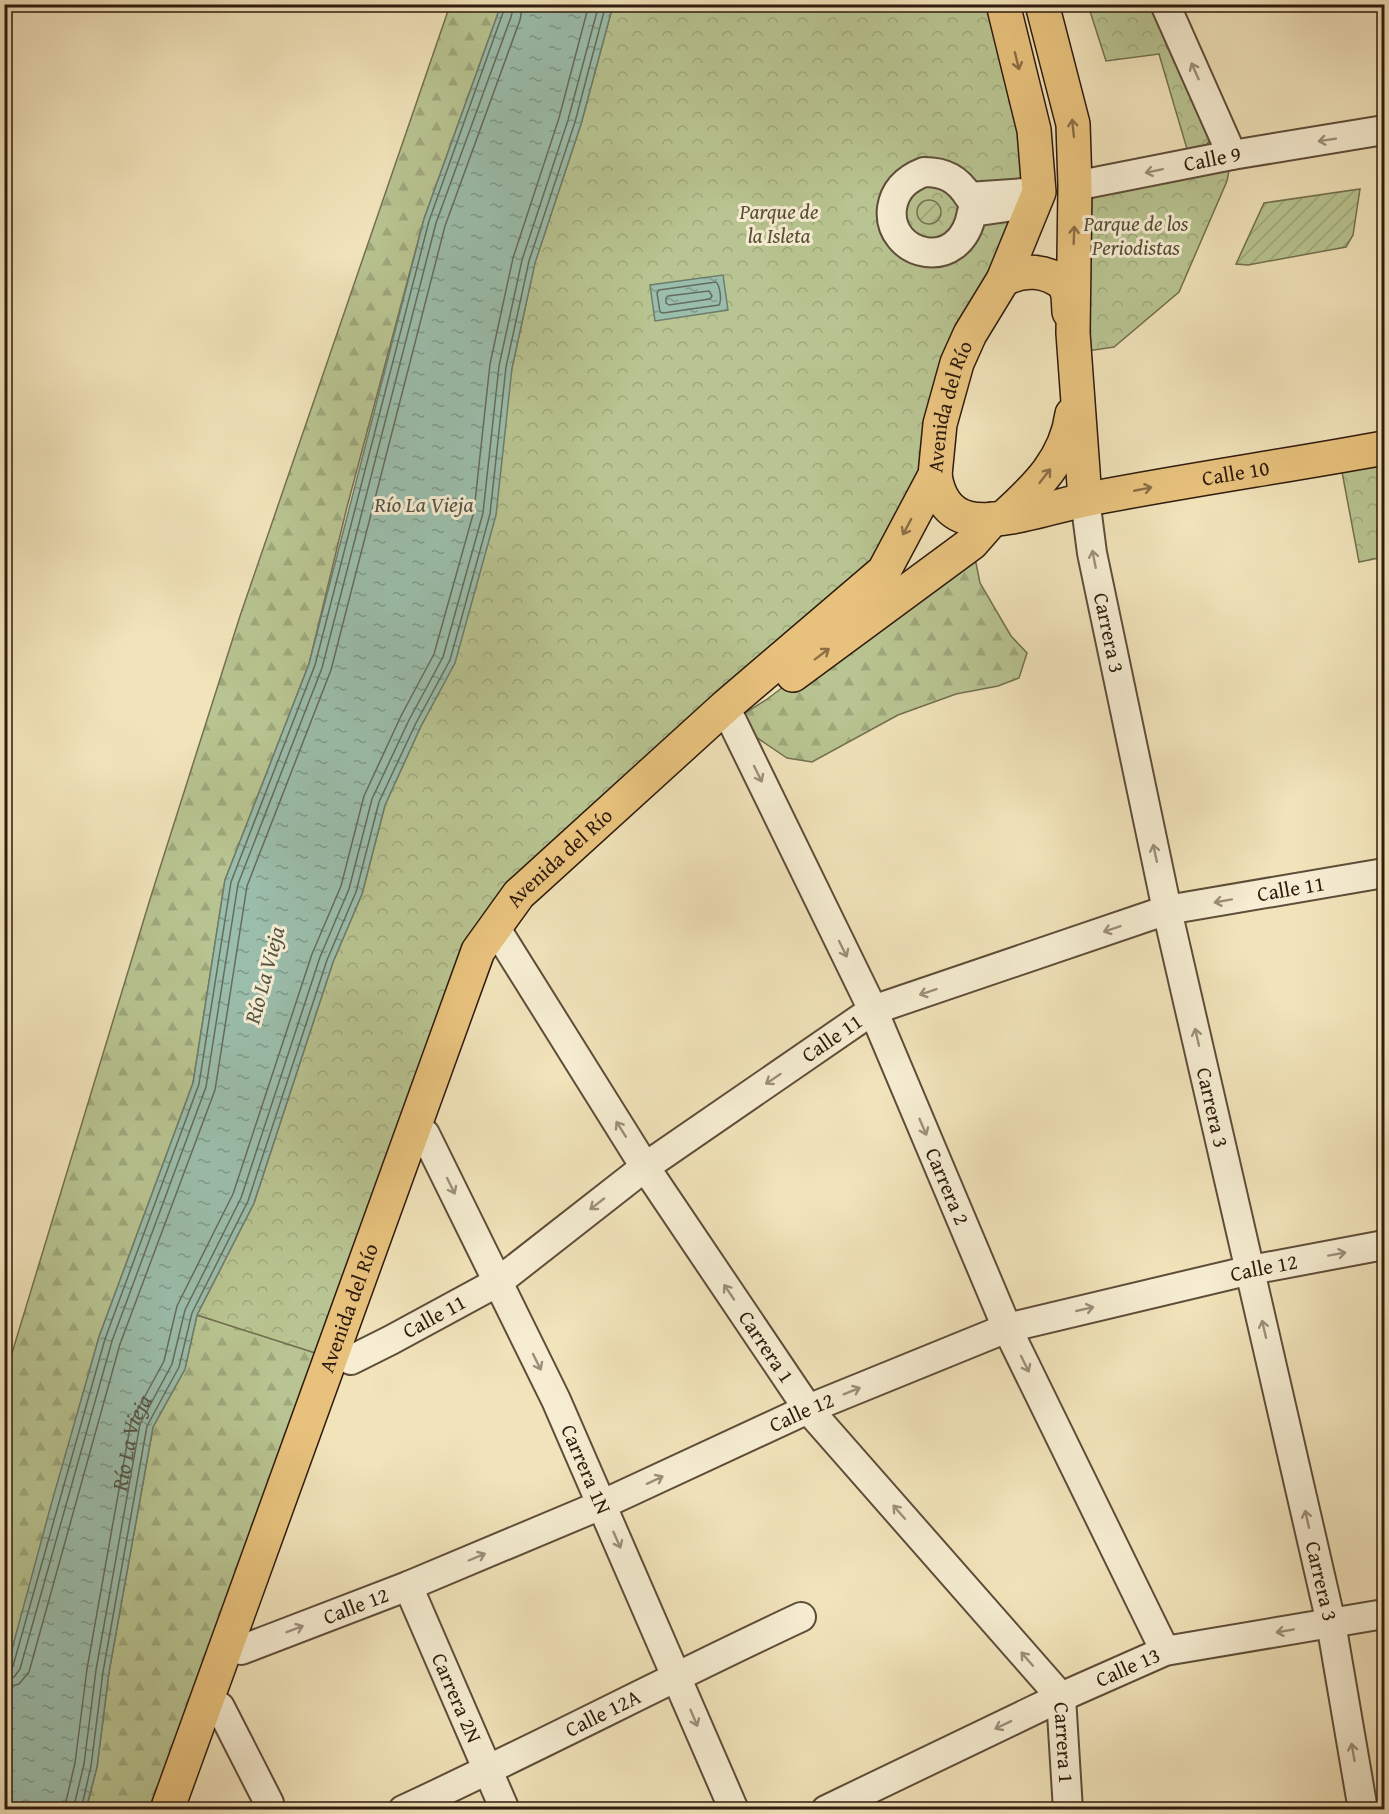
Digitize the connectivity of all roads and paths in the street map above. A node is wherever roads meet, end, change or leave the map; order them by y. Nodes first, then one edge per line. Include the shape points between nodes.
1 (1003, 4) edge
2 (1042, 4) edge
3 (1166, 4) edge
4 (1384, 130) edge
5 (1232, 155) junction
6 (1076, 186) junction
7 (1039, 192) junction
8 (971, 205) dead end
9 (1003, 280) junction
10 (1070, 316) junction
11 (1079, 403) joint
12 (1384, 448) edge
13 (935, 475) junction
14 (1085, 499) junction
15 (998, 518) junction
16 (732, 721) junction
17 (1384, 873) edge
18 (1167, 910) junction
19 (498, 932) junction
20 (873, 1010) junction
21 (425, 1134) junction
22 (645, 1167) junction
23 (1384, 1245) edge
24 (1251, 1270) junction
25 (498, 1282) junction
26 (1007, 1328) junction
27 (351, 1360) junction
28 (808, 1410) junction
29 (602, 1504) junction
30 (408, 1586) junction
31 (1384, 1614) edge
32 (801, 1617) dead end
33 (1331, 1623) junction
34 (241, 1650) junction
35 (1165, 1651) junction
36 (676, 1676) junction
37 (1061, 1697) junction
38 (220, 1707) junction
39 (487, 1771) junction
40 (269, 1803) dead end
41 (167, 1809) edge
42 (182, 1809) edge
43 (403, 1809) edge
44 (505, 1809) edge
45 (734, 1809) edge
46 (826, 1809) edge
47 (1068, 1809) edge
48 (1363, 1809) edge

1 -> 7 main road, Avenida del Río via 1034,130
6 -> 2 main road, Avenida del Río via 1073,123
5 -> 3 street
4 -> 5 street, Calle 9
5 -> 6 street, Calle 9
6 - 7 main road, Calle 9
10 -> 6 main road, Avenida del Río
7 - 8 street, Calle 9
7 - 9 main road, Avenida del Río
9 - 10 main road via 1026,272 1058,279 1065,285
9 - 13 main road, Avenida del Río via 957,363 940,424
10 - 11 main road, Avenida del Río
15 -> 10 main road, Avenida del Río via 1033,490 1062,451 1073,404
11 - 14 main road, Carrera 3
14 -> 12 main road, Calle 10
13 - 15 main road, Calle 10 via 943,502 953,512 980,520
13 -> 19 main road, Avenida del Río via 884,571 726,706 519,894
14 - 15 main road, Calle 10
18 -> 14 street, Carrera 3 via 1092,553
16 -> 15 main road, Avenida del Río via 972,543
16 - 19 main road, Avenida del Río via 527,898
16 -> 20 street, Carrera 2
17 -> 18 street, Calle 11
18 -> 20 street, Calle 11
24 -> 18 street, Carrera 3
19 - 21 main road, Avenida del Río via 484,957
22 -> 19 street, Carrera 1
19 - 41 main road, Avenida del Río via 478,951
20 -> 22 street, Calle 11
20 -> 26 street, Carrera 2
21 -> 25 street, Carrera 1N
21 - 27 main road, Avenida del Río
22 -> 25 street, Calle 11
28 -> 22 street, Carrera 1
24 -> 23 street, Calle 12
26 -> 24 street, Calle 12
33 -> 24 street, Carrera 3
25 - 27 street, Calle 11
25 -> 29 street, Carrera 1N
28 -> 26 street, Calle 12
26 -> 35 street, Carrera 2
27 - 34 main road, Avenida del Río
29 -> 28 street, Calle 12
37 -> 28 street, Carrera 1
30 -> 29 street, Calle 12
29 -> 36 street, Carrera 1N
34 -> 30 street, Calle 12
30 - 39 street, Carrera 2N
31 - 33 street, Calle 13
32 - 36 street, Calle 12A
33 -> 35 street, Calle 13
48 -> 33 street, Carrera 3
34 - 38 main road, Avenida del Río
35 - 37 street, Calle 13
36 - 39 street, Calle 12A
36 -> 45 street, Carrera 1N
37 -> 46 street, Calle 13
37 - 47 street, Carrera 1
38 - 40 street
38 - 42 main road, Avenida del Río
39 - 43 street, Calle 12A
39 - 44 street, Carrera 2N

